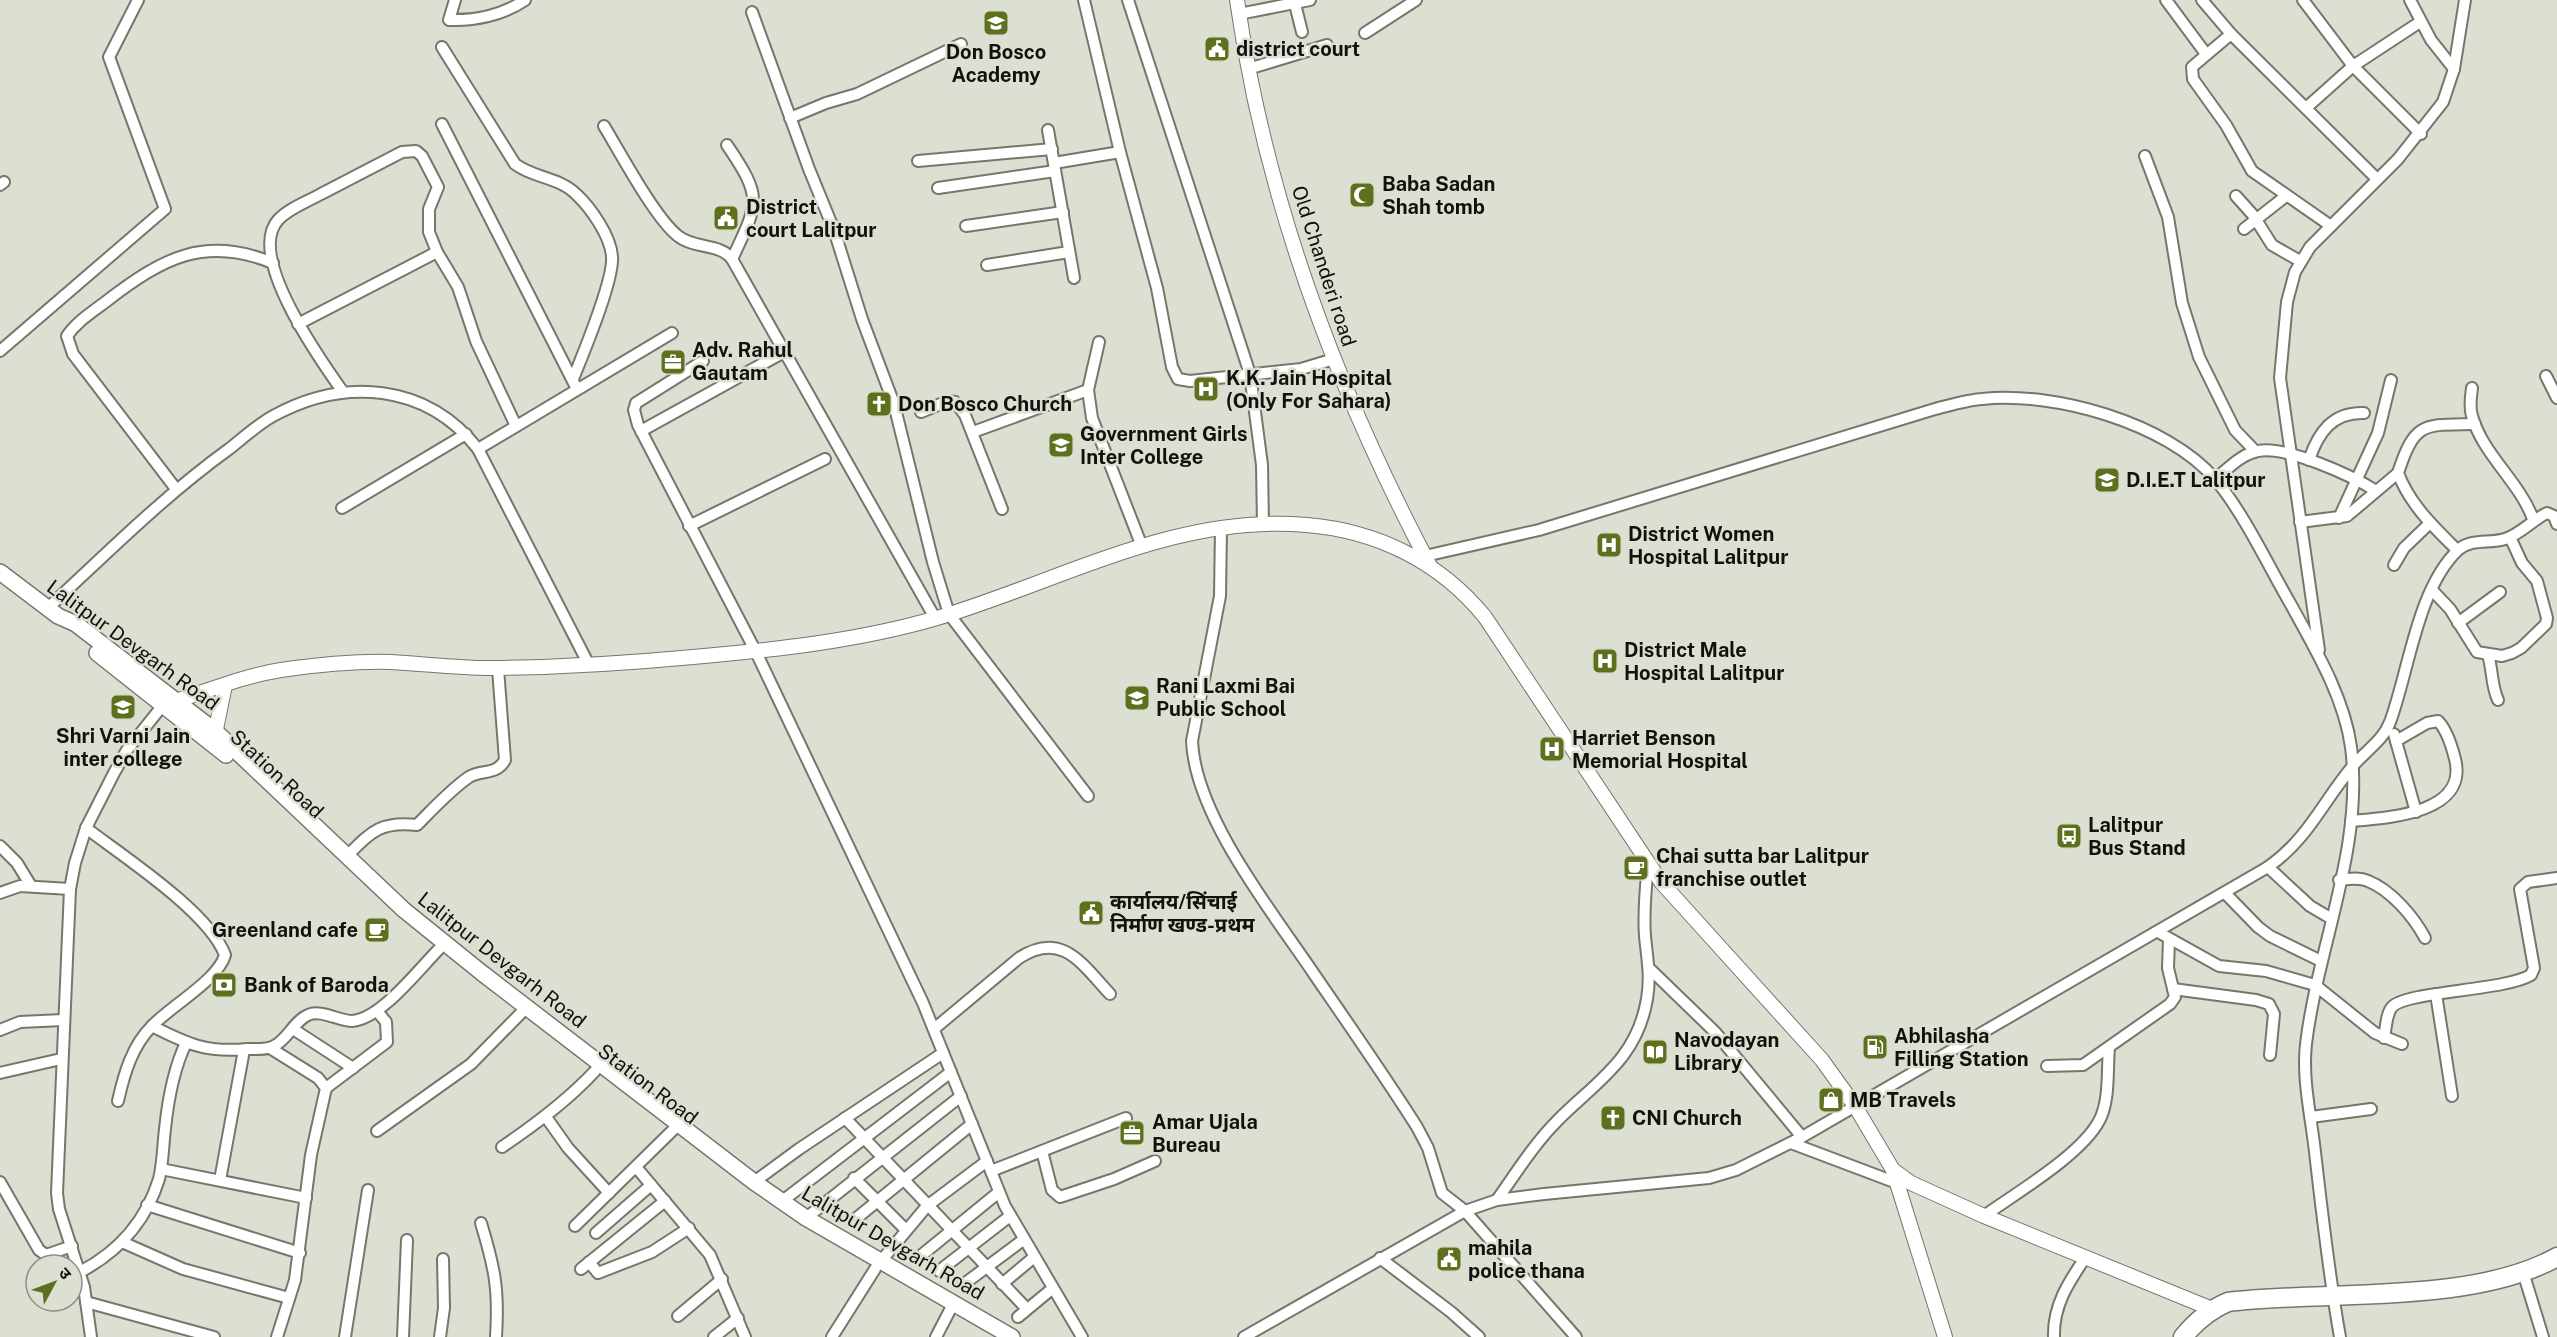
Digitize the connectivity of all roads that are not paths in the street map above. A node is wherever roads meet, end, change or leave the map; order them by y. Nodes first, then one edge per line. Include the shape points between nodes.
1 (138, 0) edge
2 (455, 0) edge
3 (525, 0) edge
4 (1084, 0) edge
5 (1128, 0) edge
6 (1237, 0) edge
7 (1310, 0) edge
8 (1416, 0) edge
9 (2166, 0) edge
10 (2202, 0) edge
11 (2410, 0) edge
12 (2465, 0) edge
13 (1295, 2) edge
14 (2309, 2) edge
15 (752, 12) dead end
16 (1239, 14) junction
17 (2420, 22) junction
18 (1302, 32) dead end
19 (1365, 33) dead end
20 (2231, 34) junction
21 (962, 44) dead end
22 (1327, 45) dead end
23 (442, 47) dead end
24 (2206, 54) junction
25 (2353, 66) junction
26 (1248, 69) junction
27 (2454, 69) junction
28 (2306, 108) junction
29 (790, 118) junction
30 (442, 124) dead end
31 (604, 126) dead end
32 (1048, 130) dead end
33 (2421, 134) junction
34 (727, 145) dead end
35 (1052, 149) junction
36 (1120, 152) junction
37 (2145, 156) dead end
38 (918, 161) dead end
39 (1055, 167) junction
40 (2377, 179) junction
41 (938, 188) dead end
42 (2236, 196) dead end
43 (2286, 196) junction
44 (1063, 213) junction
45 (2257, 221) junction
46 (966, 225) dead end
47 (2331, 226) junction
48 (2244, 229) dead end
49 (437, 252) junction
50 (1070, 252) junction
51 (732, 259) junction
52 (2300, 261) junction
53 (273, 263) junction
54 (987, 265) dead end
55 (1074, 278) dead end
56 (298, 324) junction
57 (672, 333) dead end
58 (1099, 342) dead end
59 (0, 351) edge
60 (784, 352) junction
61 (1334, 359) junction
62 (703, 361) dead end
63 (1250, 374) junction
64 (2546, 376) dead end
65 (2391, 380) dead end
66 (575, 384) junction
67 (2472, 388) dead end
68 (1088, 390) junction
69 (343, 392) junction
70 (2557, 398) edge
71 (921, 412) dead end
72 (2364, 413) dead end
73 (2475, 424) junction
74 (516, 426) junction
75 (641, 431) junction
76 (973, 432) junction
77 (466, 434) junction
78 (478, 448) junction
79 (2255, 451) junction
80 (2289, 455) junction
81 (825, 459) dead end
82 (2308, 460) junction
83 (2398, 473) junction
84 (2215, 479) junction
85 (2357, 479) junction
86 (176, 489) junction
87 (2376, 491) junction
88 (342, 508) dead end
89 (1002, 509) dead end
90 (2339, 518) junction
91 (2533, 519) junction
92 (2557, 521) edge
93 (2300, 522) junction
94 (2430, 523) junction
95 (1263, 524) junction
96 (689, 526) junction
97 (1228, 528) junction
98 (2510, 537) junction
99 (1141, 544) junction
100 (2457, 550) junction
101 (1427, 560) junction
102 (2394, 565) dead end
103 (0, 573) edge
104 (2432, 590) junction
105 (2500, 592) dead end
106 (53, 612) junction
107 (949, 614) junction
108 (935, 618) junction
109 (2458, 623) junction
110 (756, 652) junction
111 (2488, 655) junction
112 (2319, 657) junction
113 (589, 665) junction
114 (498, 669) junction
115 (225, 685) junction
116 (2498, 700) dead end
117 (170, 703) junction
118 (2390, 722) junction
119 (214, 737) junction
120 (2396, 741) junction
121 (2352, 766) junction
122 (1089, 796) dead end
123 (2416, 812) junction
124 (2351, 821) junction
125 (86, 828) junction
126 (0, 846) edge
127 (347, 856) junction
128 (1648, 863) junction
129 (2268, 867) junction
130 (2557, 878) edge
131 (2339, 880) junction
132 (31, 886) junction
133 (70, 889) junction
134 (2, 890) edge
135 (2225, 892) junction
136 (2332, 919) junction
137 (2158, 932) junction
138 (2169, 939) junction
139 (2425, 939) dead end
140 (439, 949) junction
141 (2321, 961) junction
142 (1651, 970) junction
143 (2315, 984) junction
144 (2173, 989) junction
145 (1110, 994) dead end
146 (2436, 994) junction
147 (377, 1011) junction
148 (521, 1014) junction
149 (63, 1020) junction
150 (152, 1026) junction
151 (293, 1029) junction
152 (934, 1029) junction
153 (0, 1030) edge
154 (2384, 1038) junction
155 (186, 1043) junction
156 (2402, 1044) dead end
157 (2109, 1047) junction
158 (270, 1048) junction
159 (244, 1050) junction
160 (944, 1053) junction
161 (2270, 1055) dead end
162 (61, 1059) junction
163 (2047, 1066) dead end
164 (353, 1068) junction
165 (595, 1071) junction
166 (951, 1072) junction
167 (0, 1073) edge
168 (326, 1088) junction
169 (961, 1096) junction
170 (2452, 1096) dead end
171 (118, 1101) dead end
172 (1855, 1106) junction
173 (2371, 1109) dead end
174 (546, 1117) junction
175 (2311, 1117) junction
176 (845, 1118) junction
177 (1126, 1118) dead end
178 (972, 1124) junction
179 (673, 1130) junction
180 (377, 1131) dead end
181 (1802, 1137) junction
182 (863, 1138) junction
183 (1791, 1143) junction
184 (502, 1147) dead end
185 (1042, 1151) junction
186 (881, 1156) junction
187 (1155, 1161) dead end
188 (989, 1166) junction
189 (636, 1167) junction
190 (161, 1168) junction
191 (1895, 1176) junction
192 (854, 1178) junction
193 (220, 1180) junction
194 (903, 1181) junction
195 (0, 1182) edge
196 (754, 1182) junction
197 (651, 1185) junction
198 (368, 1190) dead end
199 (999, 1192) junction
200 (609, 1193) junction
201 (306, 1198) junction
202 (665, 1200) junction
203 (1497, 1200) junction
204 (877, 1201) junction
205 (781, 1202) junction
206 (147, 1205) junction
207 (927, 1206) junction
208 (1465, 1210) junction
209 (1984, 1215) junction
210 (1010, 1216) junction
211 (806, 1218) junction
212 (852, 1221) dead end
213 (481, 1224) dead end
214 (575, 1226) dead end
215 (689, 1228) junction
216 (906, 1230) junction
217 (951, 1231) junction
218 (596, 1233) dead end
219 (407, 1240) dead end
220 (1023, 1240) junction
221 (122, 1242) junction
222 (72, 1246) junction
223 (968, 1248) junction
224 (74, 1253) edge
225 (300, 1253) junction
226 (2557, 1257) edge
227 (918, 1258) dead end
228 (1033, 1258) junction
229 (1380, 1258) junction
230 (2085, 1258) junction
231 (443, 1259) dead end
232 (878, 1265) junction
233 (987, 1268) junction
234 (84, 1270) edge
235 (939, 1271) dead end
236 (2523, 1272) junction
237 (722, 1279) junction
238 (964, 1284) dead end
239 (1002, 1284) junction
240 (1053, 1288) junction
241 (84, 1292) edge
242 (2332, 1295) junction
243 (289, 1298) junction
244 (86, 1302) junction
245 (1027, 1309) junction
246 (2212, 1309) junction
247 (950, 1310) junction
248 (678, 1316) dead end
249 (1018, 1317) dead end
250 (738, 1318) junction
251 (91, 1337) edge
252 (214, 1337) edge
253 (277, 1337) edge
254 (345, 1337) edge
255 (403, 1337) edge
256 (440, 1337) edge
257 (496, 1337) edge
258 (714, 1337) edge
259 (745, 1337) edge
260 (832, 1337) edge
261 (936, 1337) edge
262 (994, 1337) edge
263 (1012, 1337) edge
264 (1082, 1337) edge
265 (1244, 1337) edge
266 (1479, 1337) edge
267 (1576, 1337) edge
268 (1945, 1337) edge
269 (2054, 1337) edge
270 (2182, 1337) edge
271 (2340, 1337) edge
272 (2543, 1337) edge

1 - 59 street via 109,57 165,209
2 - 3 street via 449,20 468,21
4 - 36 street
5 - 63 street
6 - 16 street, Old Chanderi road
7 - 13 street
8 - 19 street
9 - 24 street
10 - 20 street
11 - 17 street
12 - 27 street
13 - 16 street
13 - 18 street
14 - 25 street
15 - 29 street
16 - 26 street, Old Chanderi road
17 - 25 street
17 - 27 street
20 - 24 street
20 - 28 street
21 - 29 street via 857,94
22 - 26 street
23 - 66 street via 515,165 576,194 609,244 609,277
24 - 43 street via 2192,67 2193,79 2226,125 2247,164
25 - 28 street
25 - 33 street
26 - 61 street, Old Chanderi road via 1266,151
27 - 33 street via 2443,102
28 - 40 street
29 - 107 street via 834,230 894,404
30 - 66 street
31 - 51 street via 676,235 691,244 723,251
32 - 35 street
33 - 40 street
34 - 51 street via 754,190 751,213
35 - 38 street
35 - 39 street
36 - 39 street
36 - 63 street via 1157,288 1174,374 1183,382
37 - 79 street via 2168,217 2182,303 2199,357 2235,430
39 - 41 street
39 - 44 street
40 - 47 street
42 - 45 street
43 - 45 street
43 - 47 street
44 - 46 street
44 - 50 street
45 - 48 street
45 - 52 street via 2272,245
47 - 52 street
49 - 53 street via 428,220 437,193 436,181 422,156 409,151 284,215 270,237
49 - 56 street
49 - 74 street via 458,287 476,341
50 - 54 street
50 - 55 street
51 - 60 street
52 - 80 street via 2287,302 2280,378
53 - 56 street via 286,303
53 - 86 street via 242,252 222,250 177,256 143,273 67,336 74,354
56 - 69 street
57 - 66 street
58 - 68 street
60 - 75 street
60 - 108 street
61 - 63 street via 1301,369
61 - 101 street, Old Chanderi road via 1376,458
62 - 75 street via 636,403 635,418
63 - 95 street via 1262,465
64 - 70 street
65 - 85 street via 2378,433
66 - 74 street
67 - 73 street via 2470,408
68 - 76 street
68 - 99 street via 1092,418
69 - 77 street via 376,392 415,400 436,409
69 - 86 street via 305,402 272,417
71 - 76 street via 940,403 955,402
72 - 82 street via 2346,415 2324,427
73 - 83 street via 2428,425 2410,444
73 - 91 street via 2523,495
74 - 78 street
75 - 96 street
76 - 89 street
77 - 78 street
77 - 88 street
78 - 113 street
79 - 80 street via 2273,450
79 - 84 street
80 - 82 street
80 - 93 street
81 - 96 street
82 - 85 street
83 - 87 street
83 - 94 street via 2406,493
84 - 101 street via 2155,434 2117,419 2050,400 1982,399 1935,409 1539,530
84 - 112 street
85 - 87 street
85 - 90 street
86 - 106 street
87 - 90 street via 2354,512
90 - 93 street
91 - 92 street via 2547,513
91 - 98 street
93 - 112 street
94 - 100 street
94 - 102 street via 2404,548
95 - 97 street
95 - 101 street via 1308,525 1356,534
96 - 110 street
97 - 99 street
97 - 208 street via 1220,596 1193,734 1198,777 1224,837 1417,1126 1450,1200
98 - 100 street via 2470,543
98 - 111 street via 2522,563 2537,580 2546,624 2521,648 2502,656
99 - 107 street
100 - 104 street
101 - 128 street via 1468,596 1485,617
103 - 106 main road, Lalitpur Devgarh Road
104 - 109 street via 2444,600
104 - 118 street
105 - 109 street
106 - 117 main road, Lalitpur Devgarh Road via 76,624
107 - 108 street
107 - 122 street
108 - 110 street via 862,636
109 - 111 street via 2472,647
110 - 113 street
110 - 152 street
111 - 116 street via 2491,683
112 - 121 street via 2346,723
113 - 114 street
114 - 115 street via 386,662 328,665 279,670
114 - 127 street via 505,760 501,767 471,776 417,825 392,824 375,829
115 - 117 street
115 - 119 street
117 - 119 main road, Lalitpur Devgarh Road
117 - 125 street via 128,750
118 - 120 street
118 - 121 street via 2382,736
119 - 127 main road, Lalitpur Devgarh Road
119 - 140 main road, Station Road via 396,914
120 - 123 street
120 - 123 street via 2438,721 2452,749 2456,764 2451,787 2435,804
121 - 124 street
121 - 129 street via 2307,832
123 - 124 street
124 - 131 street
125 - 133 street
125 - 150 street via 144,872 220,940 225,955 218,968
126 - 132 street via 17,863
127 - 196 main road, Lalitpur Devgarh Road via 404,910 482,973
128 - 142 street via 1644,907
128 - 172 street via 1701,929 1822,1060
129 - 135 street
129 - 136 street via 2310,906
130 - 146 street via 2528,882 2520,889 2534,968 2531,975
131 - 136 street
131 - 139 street via 2361,879 2380,887 2409,915
132 - 133 street
132 - 134 street
133 - 149 street
135 - 137 street
135 - 141 street via 2258,927
136 - 141 street
137 - 138 street
137 - 172 street
138 - 143 street via 2219,966 2266,971
138 - 144 street via 2167,960
140 - 147 street
140 - 148 main road, Station Road
141 - 143 street
142 - 181 street via 1715,1032
142 - 203 street via 1641,1026 1628,1052 1549,1130
143 - 154 street
143 - 175 street via 2306,1048
144 - 157 street via 2175,997 2170,1004
144 - 161 street via 2269,1004 2274,1014
145 - 152 street via 1077,958 1060,948 1045,946 1019,958
146 - 154 street via 2393,1006
146 - 170 street
147 - 151 street via 347,1021 316,1013
147 - 164 street via 386,1022 387,1042
148 - 165 main road, Station Road
148 - 180 street via 471,1064
149 - 153 street via 20,1022
149 - 162 street
150 - 155 street
150 - 171 street via 133,1054
151 - 158 street
151 - 164 street
152 - 160 street
154 - 156 street
155 - 159 street via 223,1052
155 - 190 street via 173,1080
157 - 163 street via 2083,1065
157 - 209 street via 2104,1102 2093,1131 2058,1163
158 - 159 street
158 - 168 street via 318,1078
159 - 193 street
160 - 166 street
160 - 176 street
162 - 167 street
162 - 222 street via 57,1193
164 - 168 street
165 - 174 street
165 - 179 main road, Station Road
166 - 169 street
166 - 182 street
168 - 201 street
169 - 178 street
169 - 186 street
172 - 181 street
172 - 191 street
173 - 175 street
174 - 184 street
174 - 200 street
175 - 242 street
176 - 182 street
176 - 196 street
177 - 185 street
178 - 188 street
178 - 194 street
179 - 189 street
179 - 232 main road, Station Road via 762,1199
181 - 183 street
182 - 186 street
182 - 205 street
183 - 191 street
183 - 203 street via 1710,1178
185 - 187 street via 1052,1190 1060,1197
185 - 188 street
186 - 192 street
186 - 194 street
188 - 199 street
188 - 207 street
189 - 197 street
189 - 200 street
190 - 193 street
190 - 206 street
191 - 209 street
191 - 268 street
192 - 204 street
192 - 211 street
193 - 201 street
194 - 204 street
194 - 207 street
195 - 222 street via 39,1250 46,1255
196 - 205 main road, Lalitpur Devgarh Road
197 - 202 street
197 - 218 street
198 - 254 street
199 - 210 street
199 - 217 street
200 - 214 street
201 - 225 street
202 - 215 street
202 - 215 street via 585,1265 598,1273 652,1252
203 - 208 street
204 - 212 street
204 - 216 street
205 - 211 main road, Lalitpur Devgarh Road
206 - 221 street
206 - 225 street
207 - 216 street
207 - 217 street
208 - 229 street
208 - 267 street
209 - 230 street
210 - 220 street
210 - 223 street
211 - 232 main road, Lalitpur Devgarh Road
213 - 257 street via 496,1271
215 - 237 street
216 - 232 street
217 - 223 street
217 - 227 street
219 - 255 street
220 - 228 street
220 - 233 street
221 - 234 street via 105,1259
221 - 243 street via 183,1269
222 - 224 street
223 - 233 street
223 - 235 street
225 - 243 street
226 - 236 main road
228 - 239 street
228 - 240 street
229 - 265 street
229 - 266 street
230 - 246 street
230 - 269 street via 2056,1309
231 - 256 street
232 - 247 main road, Station Road
232 - 260 street
232 - 263 main road, Lalitpur Devgarh Road
233 - 238 street
233 - 239 street
236 - 242 main road via 2440,1288
236 - 272 street
237 - 248 street
237 - 250 street
239 - 245 street
240 - 245 street
240 - 264 street
241 - 244 street
242 - 246 main road via 2258,1298 2228,1302
242 - 271 street
243 - 253 street
244 - 251 street
244 - 252 street
245 - 249 street
246 - 270 main road
247 - 261 street
247 - 262 main road, Station Road
250 - 258 street
250 - 259 street

